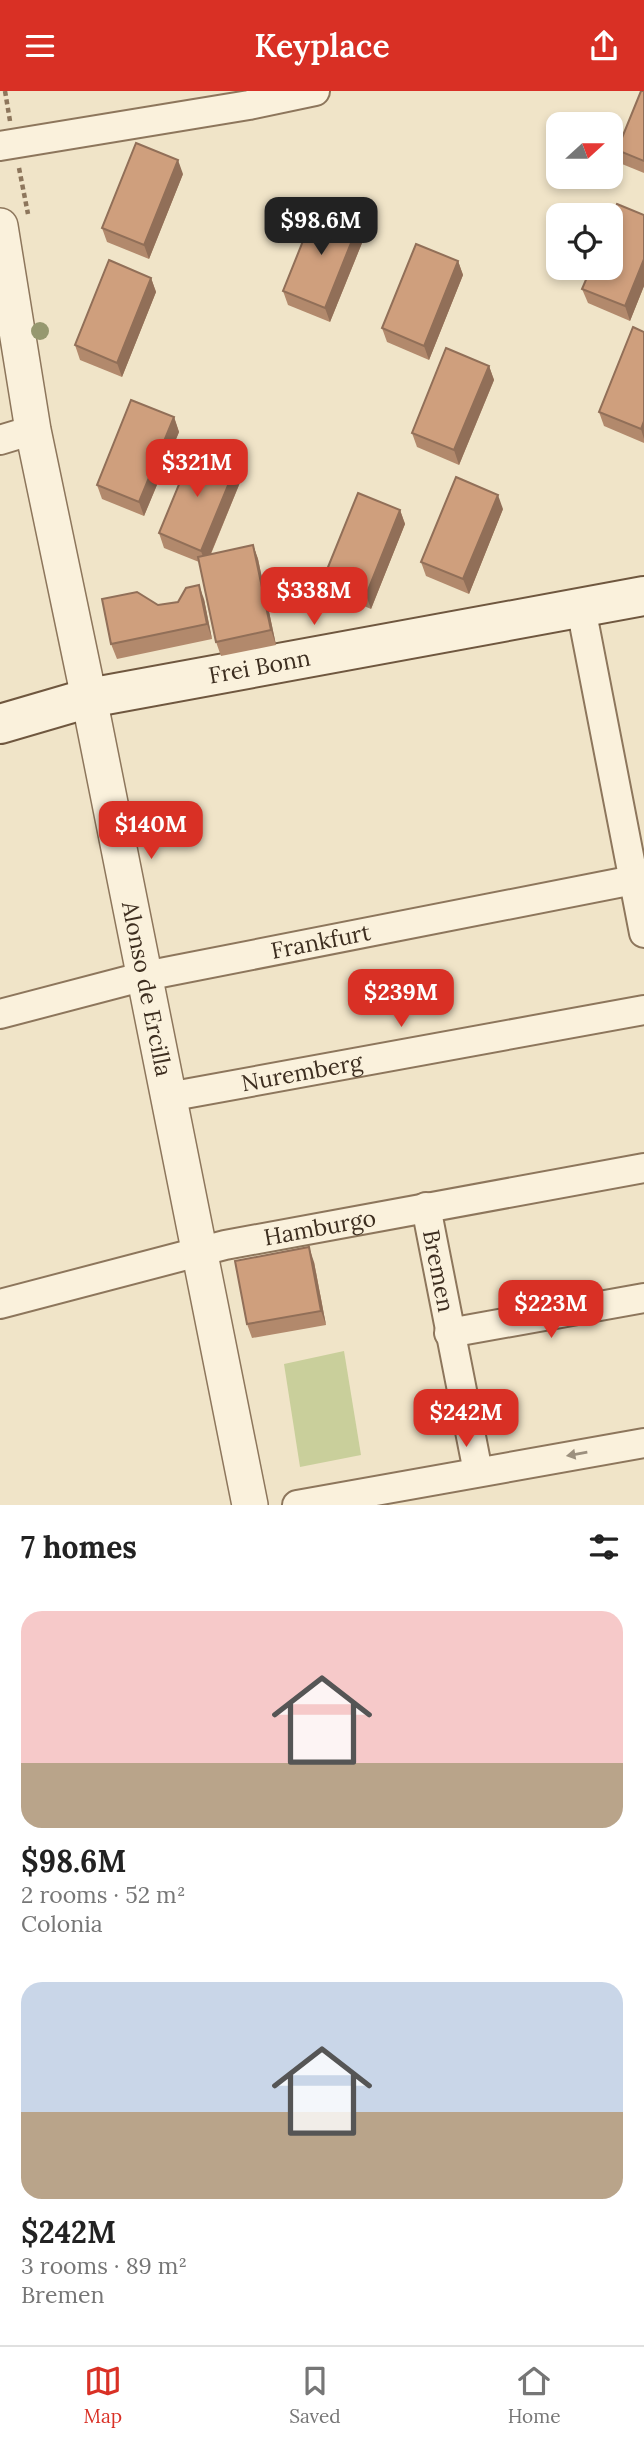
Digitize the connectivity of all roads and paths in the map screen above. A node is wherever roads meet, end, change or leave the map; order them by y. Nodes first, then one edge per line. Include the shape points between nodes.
1 (315, 91) edge
2 (247, 98) edge
3 (0, 146) edge
4 (0, 226) edge
5 (33, 430) junction
6 (0, 440) edge
7 (644, 596) edge
8 (581, 608) junction
9 (89, 698) junction
10 (0, 724) edge
11 (639, 879) edge
12 (644, 933) edge
13 (145, 976) junction
14 (644, 1010) edge
15 (0, 1014) edge
16 (168, 1097) junction
17 (644, 1168) edge
18 (426, 1207) junction
19 (199, 1250) junction
20 (644, 1298) edge
21 (0, 1304) edge
22 (449, 1333) junction
23 (644, 1443) edge
24 (478, 1472) junction
25 (250, 1505) edge
26 (297, 1505) edge

1 - 2 street
2 - 3 street
4 - 5 street, Alonso de Ercilla
5 - 6 street
5 - 9 street, Alonso de Ercilla
7 - 8 main road, Frei Bonn
8 - 9 main road, Frei Bonn
8 - 11 street
9 - 10 main road, Frei Bonn
9 - 13 street, Alonso de Ercilla
11 - 12 street
11 - 13 street, Frankfurt
13 - 15 street, Frankfurt
13 - 16 street, Alonso de Ercilla
14 - 16 street, Nuremberg
16 - 19 street, Alonso de Ercilla
17 - 18 street, Hamburgo
18 - 19 street, Hamburgo
18 - 22 street, Bremen
19 - 21 street, Hamburgo
19 - 25 street, Alonso de Ercilla
20 - 22 street, Bremen
22 - 24 street, Bremen
23 -> 24 street
24 - 26 street

